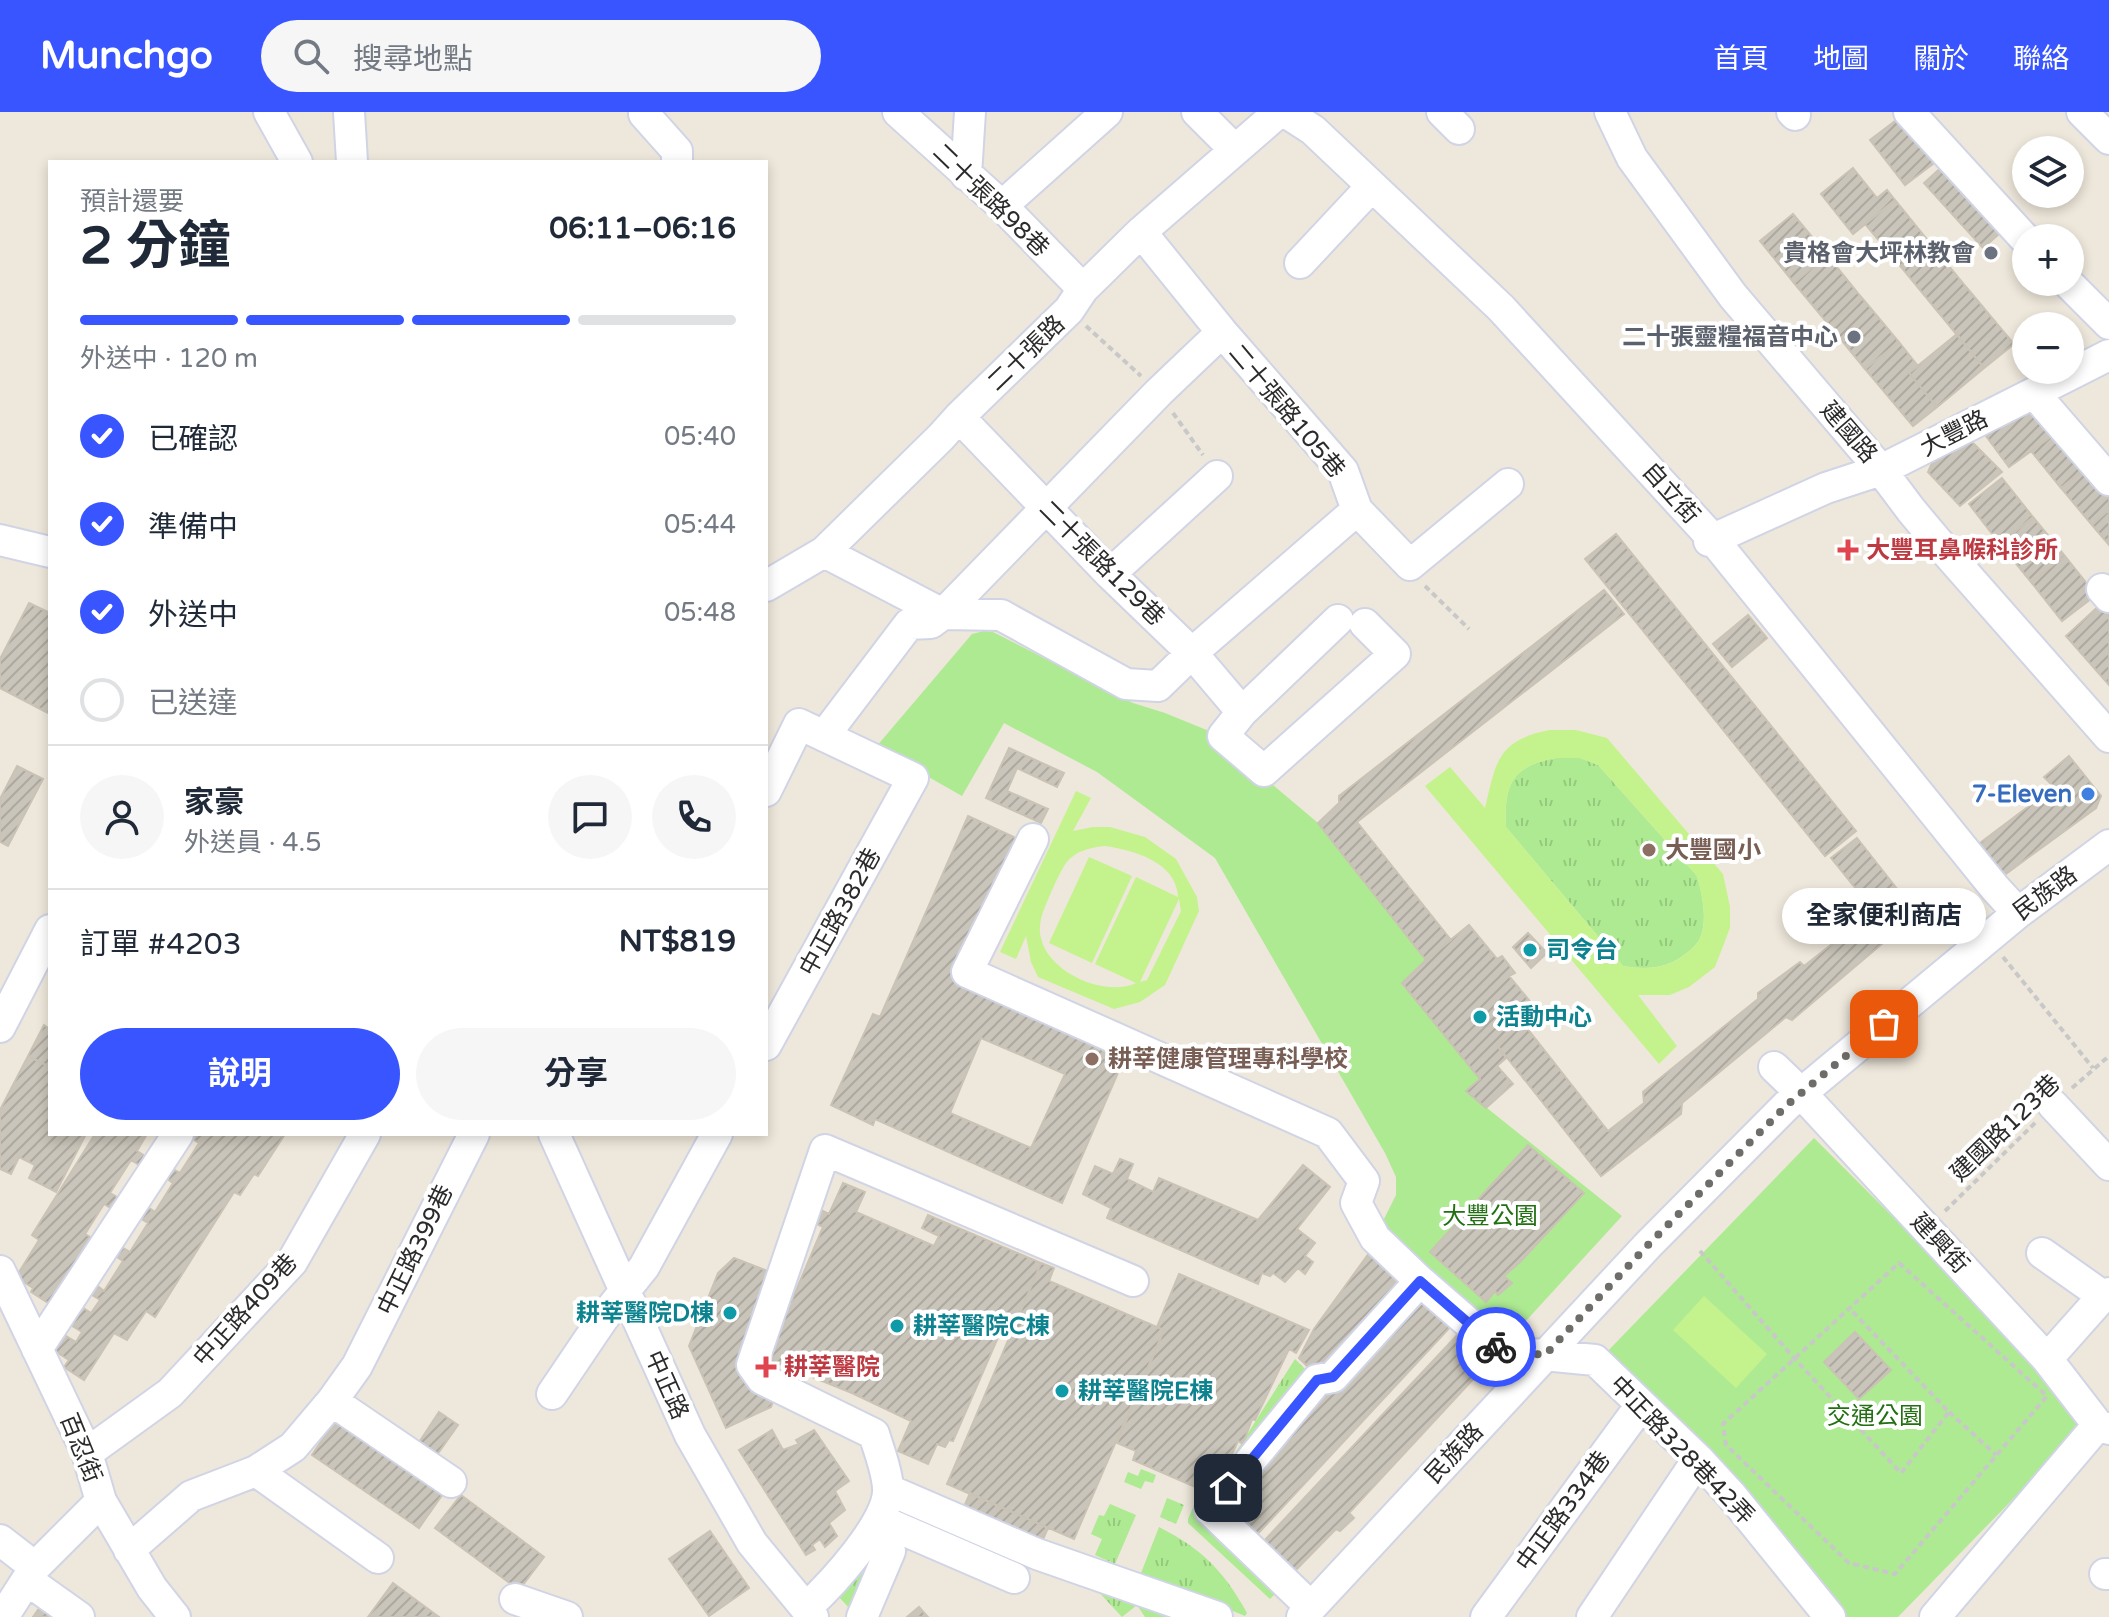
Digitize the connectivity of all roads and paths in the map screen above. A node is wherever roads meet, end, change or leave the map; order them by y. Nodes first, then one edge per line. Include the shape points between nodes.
1 (269, 112) edge
2 (349, 112) edge
3 (898, 112) edge
4 (970, 112) edge
5 (1107, 112) edge
6 (1197, 112) edge
7 (1282, 112) edge
8 (1610, 112) edge
9 (1909, 112) edge
10 (2082, 112) edge
11 (644, 114) edge
12 (2109, 139) edge
13 (1235, 150) junction
14 (296, 160) edge
15 (352, 160) edge
16 (677, 160) edge
17 (966, 175) junction
18 (1372, 186) junction
19 (1002, 206) junction
20 (2012, 225) edge
21 (1141, 232) junction
22 (1300, 263) dead end
23 (1083, 289) junction
24 (2081, 296) edge
25 (2109, 324) edge
26 (1222, 332) junction
27 (2109, 355) edge
28 (2034, 393) junction
29 (959, 417) junction
30 (1881, 470) junction
31 (1217, 476) dead end
32 (2109, 480) edge
33 (1508, 484) dead end
34 (1047, 508) junction
35 (1357, 510) junction
36 (0, 540) edge
37 (1710, 540) junction
38 (48, 552) edge
39 (824, 552) junction
40 (1410, 565) junction
41 (1110, 574) junction
42 (768, 585) edge
43 (943, 614) junction
44 (1469, 629) dead end
45 (1192, 653) junction
46 (1242, 712) junction
47 (812, 730) junction
48 (2109, 737) edge
49 (768, 788) edge
50 (1033, 839) dead end
51 (2109, 845) edge
52 (2018, 913) junction
53 (48, 934) edge
54 (2001, 955) dead end
55 (0, 1027) edge
56 (768, 1041) edge
57 (2109, 1056) edge
58 (1774, 1067) dead end
59 (2093, 1069) junction
60 (1801, 1093) junction
61 (2053, 1105) junction
62 (177, 1136) edge
63 (364, 1136) edge
64 (473, 1136) edge
65 (555, 1136) edge
66 (716, 1136) edge
67 (2109, 1165) edge
68 (1927, 1228) junction
69 (1700, 1251) dead end
70 (2042, 1253) dead end
71 (0, 1271) edge
72 (1133, 1281) dead end
73 (1420, 1281) junction
74 (625, 1291) junction
75 (2106, 1295) edge
76 (1850, 1309) junction
77 (37, 1349) junction
78 (1545, 1355) junction
79 (1794, 1358) junction
80 (2047, 1359) junction
81 (552, 1394) dead end
82 (332, 1401) junction
83 (1641, 1405) junction
84 (1949, 1412) junction
85 (2104, 1427) edge
86 (87, 1453) junction
87 (1996, 1455) junction
88 (1698, 1459) junction
89 (256, 1471) junction
90 (451, 1482) dead end
91 (889, 1490) junction
92 (101, 1501) junction
93 (880, 1520) junction
94 (0, 1540) edge
95 (129, 1550) junction
96 (378, 1558) dead end
97 (31, 1574) junction
98 (1014, 1578) dead end
99 (515, 1599) dead end
100 (1182, 1611) edge
101 (810, 1612) edge
102 (1307, 1612) edge
103 (3, 1617) edge
104 (79, 1617) edge
105 (175, 1617) edge
106 (567, 1617) edge
107 (862, 1617) edge
108 (1217, 1617) edge
109 (1486, 1617) edge
110 (1592, 1617) edge
111 (1830, 1617) edge
112 (1935, 1617) edge

1 - 14 street
2 - 15 street
3 - 17 street, 二十張路98巷
4 - 17 street
5 - 19 street
6 - 13 street
7 - 13 street, 二十張路
7 - 18 street, 自立街 via 1313,130
8 - 30 street, 建國路 via 1632,158 1733,296
9 - 20 street
10 - 12 street
11 - 16 street via 677,151
13 - 21 street, 二十張路
17 - 19 street, 二十張路98巷
18 - 22 street
18 - 37 street, 自立街 via 1501,308
19 - 23 street, 二十張路98巷
21 - 23 street, 二十張路
21 - 26 street, 二十張路105巷
23 - 29 street, 二十張路 via 1069,310
24 - 25 street
26 - 34 street
26 - 35 street, 二十張路105巷 via 1343,471
27 - 28 street, 大豐路
28 - 30 street, 大豐路
28 - 32 street
29 - 34 street, 二十張路129巷
29 - 39 street, 二十張路
30 - 37 street, 大豐路 via 1826,488
30 - 48 street, 建國路
31 - 41 street
33 - 40 street
34 - 41 street, 二十張路129巷
34 - 43 street
35 - 40 street, 二十張路105巷
35 - 45 street
36 - 38 street
37 - 52 street, 自立街
39 - 42 street, 二十張路
39 - 43 street
40 - 44 path
41 - 45 street, 二十張路129巷
43 - 45 street via 1001,615 1126,684 1158,686
43 - 47 street via 931,623 909,624
45 - 46 street, 二十張路129巷
46 - 46 street via 1223,736 1264,771 1395,654 1351,622
47 - 49 street
47 - 56 street, 中正路382巷 via 913,778
50 - 73 street, 中正路328巷42弄 via 967,972 1328,1133 1364,1181 1356,1203 1375,1238
51 - 52 street, 民族路
52 - 60 street, 民族路
53 - 55 street
54 - 59 path
57 - 59 path, 建國路123巷
58 - 60 street, 建興街
59 - 61 path, 建國路123巷
60 - 68 street, 建興街
60 - 78 street, 民族路
61 - 67 street
61 - 68 path, 建國路123巷
62 - 77 street
63 - 86 street, 中正路409巷 via 292,1262 170,1393
64 - 82 street, 中正路399巷 via 357,1366
65 - 74 street, 中正路
66 - 74 street via 644,1267
68 - 80 street, 建興街
69 - 79 path
70 - 75 street
71 - 77 street, 百忍街
72 - 91 street via 825,1150 752,1365 762,1379 874,1434
73 - 78 street, 中正路328巷42弄 via 1501,1351
73 - 102 street via 1333,1377 1317,1380 1210,1510
74 - 81 street
74 - 101 street, 中正路 via 690,1435 752,1543
75 - 80 street
76 - 79 path
76 - 84 path
76 - 87 path via 1899,1263 2047,1396
77 - 86 street, 百忍街
78 - 83 street, 中正路328巷42弄 via 1595,1360
78 - 102 street, 民族路
79 - 84 path via 1901,1473
79 - 87 path via 1723,1424 1726,1445 1849,1563 1895,1574
80 - 85 street, 建興街
82 - 89 street, 中正路399巷 via 293,1447
82 - 90 street
83 - 88 street, 中正路328巷42弄
83 - 109 street, 中正路334巷
84 - 87 path
85 - 112 street, 建興街
86 - 92 street, 百忍街
88 - 110 street
88 - 111 street, 中正路328巷42弄
89 - 95 street, 中正路399巷 via 191,1496
89 - 96 street
91 - 93 street
91 - 100 street
92 - 95 street, 百忍街
92 - 97 street
93 - 98 street
93 - 101 street
93 - 107 street via 890,1551
94 - 97 street
95 - 105 street, 百忍街
97 - 103 street
97 - 104 street
99 - 106 street
100 - 108 street

